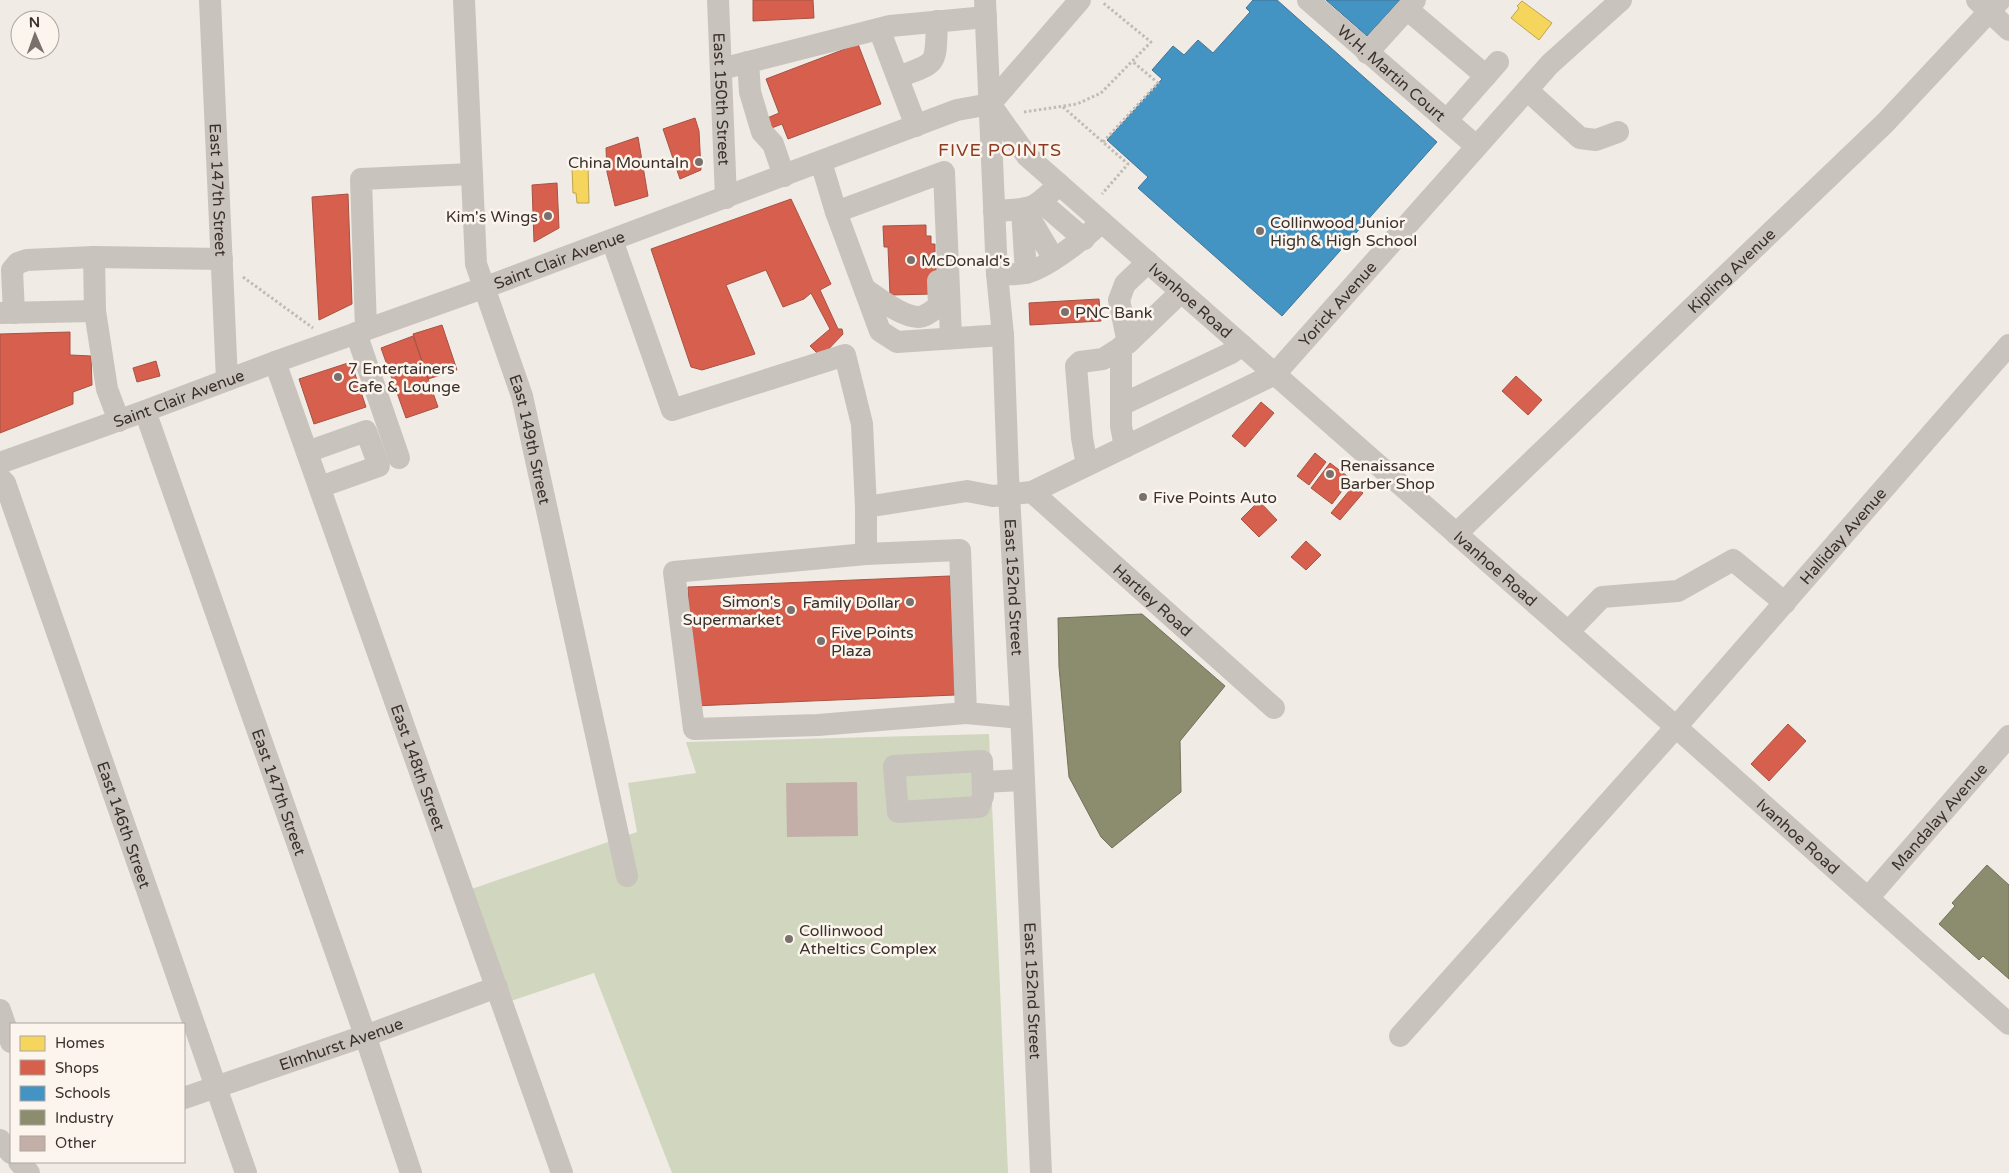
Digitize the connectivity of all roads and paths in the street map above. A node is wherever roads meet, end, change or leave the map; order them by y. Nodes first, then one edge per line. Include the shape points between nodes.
1 (210, 0) edge
2 (464, 0) edge
3 (718, 0) edge
4 (1080, 0) edge
5 (1308, 0) edge
6 (1621, 0) edge
7 (1102, 2) dead end
8 (1411, 4) edge
9 (1989, 4) edge
10 (986, 8) edge
11 (937, 21) junction
12 (879, 29) junction
13 (2009, 30) edge
14 (1367, 52) junction
15 (1132, 61) junction
16 (748, 62) junction
17 (721, 69) junction
18 (898, 77) junction
19 (1527, 90) junction
20 (990, 104) junction
21 (1063, 107) junction
22 (1024, 112) dead end
23 (1447, 120) junction
24 (916, 126) junction
25 (1618, 132) dead end
26 (1103, 142) junction
27 (1476, 146) junction
28 (821, 162) junction
29 (472, 174) junction
30 (784, 176) junction
31 (1059, 184) junction
32 (1102, 194) dead end
33 (726, 198) junction
34 (946, 202) junction
35 (1030, 207) junction
36 (994, 211) junction
37 (836, 212) junction
38 (1102, 222) junction
39 (1084, 239) junction
40 (612, 240) junction
41 (94, 257) junction
42 (1054, 258) junction
43 (222, 259) junction
44 (1148, 262) junction
45 (1026, 273) junction
46 (997, 274) junction
47 (242, 277) dead end
48 (486, 287) junction
49 (1181, 292) junction
50 (868, 299) junction
51 (95, 311) junction
52 (7, 313) edge
53 (313, 328) dead end
54 (361, 331) junction
55 (1003, 335) junction
56 (951, 337) junction
57 (1124, 345) junction
58 (1242, 345) junction
59 (2009, 346) edge
60 (275, 362) junction
61 (1275, 374) junction
62 (228, 380) junction
63 (1121, 405) junction
64 (145, 411) junction
65 (119, 421) junction
66 (387, 424) junction
67 (366, 431) junction
68 (1125, 447) junction
69 (307, 452) junction
70 (400, 458) dead end
71 (0, 464) edge
72 (1087, 465) junction
73 (0, 478) edge
74 (320, 487) junction
75 (1032, 492) junction
76 (1009, 495) junction
77 (866, 507) junction
78 (1456, 534) junction
79 (866, 554) junction
80 (1785, 603) junction
81 (1568, 632) junction
82 (1274, 708) dead end
83 (966, 713) junction
84 (1021, 718) junction
85 (1676, 727) junction
86 (2009, 736) edge
87 (1024, 780) junction
88 (983, 782) dead end
89 (627, 876) dead end
90 (1868, 898) junction
91 (497, 987) junction
92 (0, 1010) edge
93 (2009, 1024) edge
94 (364, 1035) junction
95 (1400, 1036) dead end
96 (10, 1039) edge
97 (217, 1087) junction
98 (185, 1098) edge
99 (0, 1140) edge
100 (10, 1152) edge
101 (20, 1163) edge
102 (29, 1173) edge
103 (246, 1173) edge
104 (411, 1173) edge
105 (562, 1173) edge
106 (1041, 1173) edge

1 - 43 street, East 147th Street
2 - 29 street, East 149th Street
3 - 17 street, East 150th Street
4 - 20 street
5 - 14 street, W.H. Martin Court
6 - 19 street, Yorick Avenue via 1550,64
7 - 15 path via 1151,42
8 - 14 street
8 - 23 street via 1492,69
9 - 13 street
9 - 78 street, Kipling Avenue via 1885,123
10 - 11 street
10 - 20 street, East 152nd Street
11 - 12 street
11 - 18 street via 936,56 929,66
12 - 16 street
12 - 18 street
14 - 23 street, W.H. Martin Court
15 - 21 path via 1101,93
15 - 26 path via 1158,83
16 - 17 street
16 - 30 street via 750,92 762,132 773,144
17 - 33 street, East 150th Street
18 - 24 street
19 - 25 street via 1580,138 1596,140
19 - 27 street, Yorick Avenue
20 - 24 street, Saint Clair Avenue via 957,110
20 - 31 street, Ivanhoe Road via 1027,156
20 - 36 street, East 152nd Street
21 - 22 path
21 - 26 path
23 - 27 street, W.H. Martin Court
24 - 28 street, Saint Clair Avenue
26 - 32 path via 1128,164
27 - 61 street, Yorick Avenue
28 - 30 street, Saint Clair Avenue
28 - 37 street
29 - 48 street, East 149th Street via 476,264
29 - 54 street via 361,178
30 - 33 street, Saint Clair Avenue
31 - 35 street
31 - 38 street, Ivanhoe Road
33 - 40 street, Saint Clair Avenue
34 - 37 street via 944,172
34 - 50 street via 936,216 939,306 919,317
34 - 56 street
35 - 36 street
35 - 39 street
35 - 42 street
35 - 45 street
36 - 46 street, East 152nd Street
37 - 50 street
38 - 39 street
38 - 44 street, Ivanhoe Road
39 - 42 street
40 - 48 street, Saint Clair Avenue
40 - 77 street via 672,410 845,355 862,424
41 - 43 street
41 - 51 street
41 - 52 street via 18,263 12,270
42 - 45 street
43 - 62 street, East 147th Street
44 - 49 street, Ivanhoe Road
44 - 57 street via 1125,284 1119,300
45 - 46 street
46 - 55 street, East 152nd Street
47 - 53 path
48 - 54 street, Saint Clair Avenue
48 - 89 street, East 149th Street via 522,396
49 - 57 street
49 - 58 street, Ivanhoe Road
50 - 56 street via 880,331 897,342
51 - 52 street
51 - 65 street via 107,389
54 - 60 street, Saint Clair Avenue
54 - 66 street
55 - 56 street
55 - 76 street, East 152nd Street
57 - 63 street
57 - 72 street via 1103,359 1080,362 1076,366
58 - 61 street, Ivanhoe Road
58 - 63 street
59 - 80 street, Halliday Avenue
60 - 62 street, Saint Clair Avenue
60 - 69 street, East 148th Street
61 - 68 street, Yorick Avenue
61 - 78 street, Ivanhoe Road
62 - 64 street, Saint Clair Avenue
63 - 68 street
64 - 65 street, Saint Clair Avenue
64 - 94 street, East 147th Street
65 - 71 street, Saint Clair Avenue
66 - 67 street
66 - 70 street
67 - 69 street
67 - 74 street via 379,466
68 - 72 street, Yorick Avenue
69 - 74 street, East 148th Street
72 - 75 street, Yorick Avenue
73 - 97 street, East 146th Street via 5,483
74 - 91 street, East 148th Street
75 - 76 street, Yorick Avenue
75 - 82 street, Hartley Road
76 - 77 street, Yorick Avenue via 993,496 967,491
76 - 84 street, East 152nd Street
77 - 79 street
78 - 81 street, Ivanhoe Road
79 - 83 street via 960,550
79 - 83 street via 674,572 694,729 818,725
80 - 81 street via 1733,560 1678,591 1602,597
80 - 85 street, Halliday Avenue
81 - 85 street, Ivanhoe Road
83 - 84 street
84 - 87 street, East 152nd Street
85 - 90 street, Ivanhoe Road
85 - 95 street, Halliday Avenue
86 - 90 street, Mandalay Avenue
87 - 88 street
87 - 106 street, East 152nd Street
90 - 93 street, Ivanhoe Road
91 - 94 street, Elmhurst Avenue
91 - 105 street, East 148th Street
92 - 96 street
94 - 97 street, Elmhurst Avenue
94 - 104 street, East 147th Street
97 - 98 street, Elmhurst Avenue
97 - 103 street, East 146th Street
99 - 100 street
101 - 102 street

